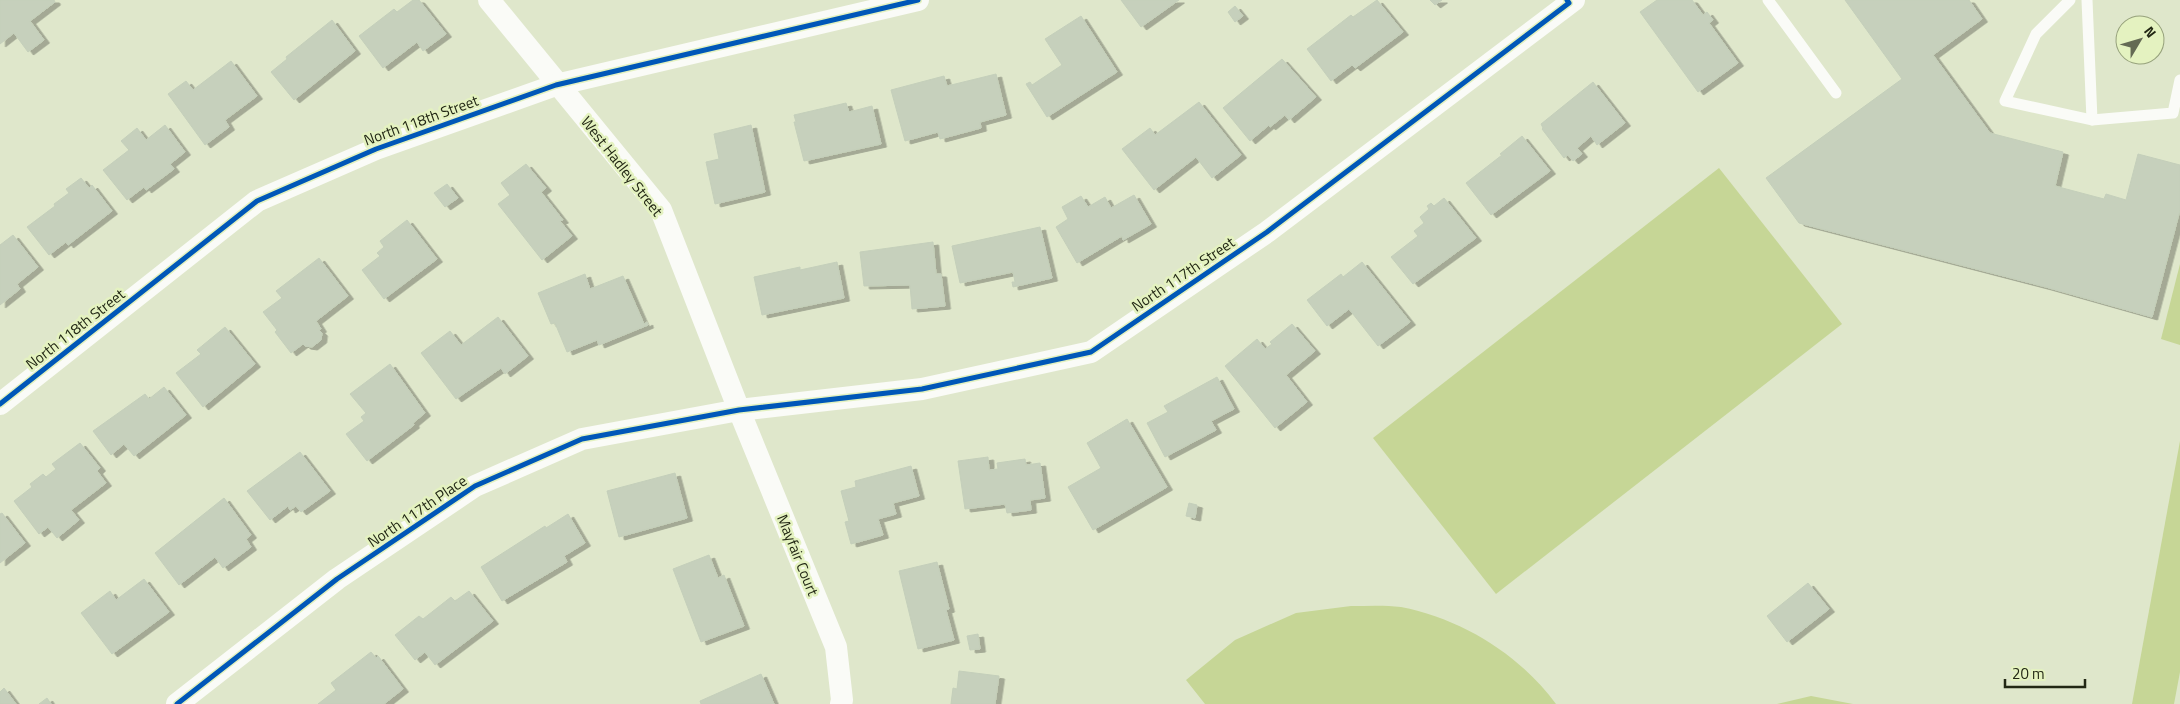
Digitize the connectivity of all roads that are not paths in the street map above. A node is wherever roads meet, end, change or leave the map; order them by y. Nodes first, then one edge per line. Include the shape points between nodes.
1 (488, 0) edge
2 (918, 0) edge
3 (1768, 0) edge
4 (2070, 0) edge
5 (2087, 0) edge
6 (1570, 1) edge
7 (2180, 80) edge
8 (556, 85) junction
9 (1836, 92) dead end
10 (2092, 120) junction
11 (0, 404) edge
12 (739, 410) junction
13 (177, 704) edge
14 (841, 704) edge

1 - 8 street, West Hadley Street
2 - 8 street, North 118th Street
3 - 9 lane
4 - 10 lane via 2036,34 2005,101
5 - 10 lane
6 - 12 street, North 117th Street via 1267,232 1091,352 922,389
7 - 10 lane via 2174,112
8 - 11 street, North 118th Street via 376,149 257,201
8 - 12 street, West Hadley Street via 661,210
12 - 13 street, North 117th Place via 582,439 476,486 338,579
12 - 14 street, Mayfair Court via 836,647

